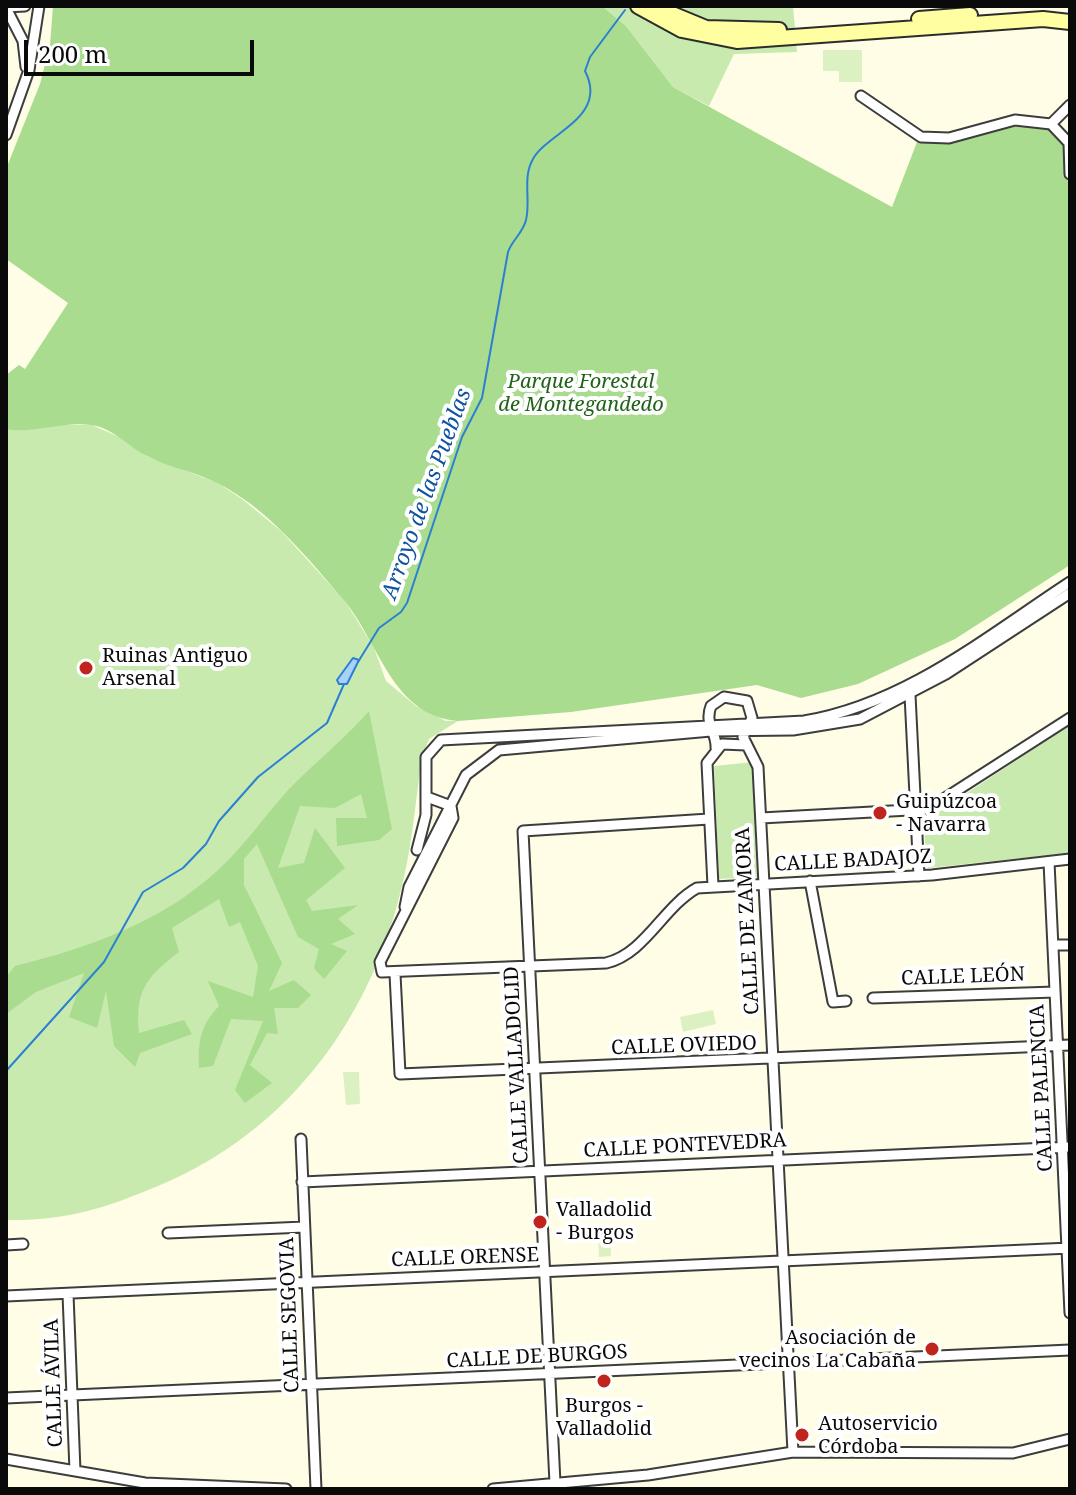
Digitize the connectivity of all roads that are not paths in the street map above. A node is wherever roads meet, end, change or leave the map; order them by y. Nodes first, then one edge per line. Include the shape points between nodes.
1 (25, 6) edge
2 (39, 6) edge
3 (638, 6) edge
4 (655, 6) edge
5 (6, 8) edge
6 (1070, 12) edge
7 (1070, 22) edge
8 (23, 87) junction
9 (861, 96) dead end
10 (1070, 105) edge
11 (1051, 124) junction
12 (6, 135) edge
13 (1070, 174) edge
14 (1070, 582) edge
15 (1070, 593) edge
16 (910, 695) junction
17 (1070, 718) edge
18 (749, 725) junction
19 (710, 728) junction
20 (491, 737) junction
21 (746, 745) junction
22 (716, 748) junction
23 (490, 755) junction
24 (427, 797) junction
25 (451, 806) junction
26 (915, 810) junction
27 (761, 818) junction
28 (709, 819) junction
29 (417, 850) dead end
30 (1070, 859) edge
31 (1049, 862) junction
32 (919, 876) junction
33 (810, 881) junction
34 (765, 883) junction
35 (713, 886) junction
36 (1053, 945) junction
37 (1070, 945) edge
38 (530, 967) junction
39 (395, 974) junction
40 (1055, 992) junction
41 (873, 998) dead end
42 (846, 1001) dead end
43 (1070, 1045) edge
44 (1058, 1046) junction
45 (773, 1060) junction
46 (535, 1070) junction
47 (301, 1139) dead end
48 (1066, 1147) edge
49 (778, 1160) junction
50 (541, 1171) junction
51 (302, 1182) junction
52 (304, 1227) junction
53 (168, 1233) dead end
54 (23, 1244) dead end
55 (6, 1245) edge
56 (1069, 1248) edge
57 (784, 1261) junction
58 (545, 1273) junction
59 (307, 1283) junction
60 (68, 1294) junction
61 (6, 1296) edge
62 (1070, 1313) edge
63 (1070, 1350) edge
64 (789, 1363) junction
65 (550, 1375) junction
66 (311, 1385) junction
67 (73, 1395) junction
68 (6, 1398) edge
69 (1070, 1439) edge
70 (793, 1452) junction
71 (6, 1459) edge
72 (75, 1471) junction
73 (555, 1483) junction
74 (286, 1489) edge
75 (316, 1489) edge
76 (493, 1489) edge

1 - 5 street
2 - 8 street
3 - 7 street via 682,30 737,41 1043,19
4 - 6 street via 706,28 738,31
5 - 8 street via 23,41
8 - 12 street
9 - 11 street via 921,137 949,138 1015,120
10 - 11 street
11 - 13 street via 1069,143
14 - 18 street via 880,701 804,721
15 - 16 street
16 - 18 street via 860,719 826,727
16 - 26 street
17 - 26 street via 928,809
18 - 19 street
18 - 19 street via 752,710 747,701 730,696 714,702 708,712
18 - 21 street, CALLE DE ZAMORA via 743,737
19 - 20 street
19 - 22 street
19 - 23 street via 516,747
20 - 23 street
20 - 24 street via 433,745 426,757
21 - 22 street via 728,742
21 - 27 street, CALLE DE ZAMORA via 758,763
22 - 28 street via 706,767
23 - 25 street via 466,775
24 - 25 street
24 - 29 street
25 - 39 street, CALLE BADAJOZ via 453,818 380,971
26 - 27 street
26 - 32 street
27 - 34 street, CALLE DE ZAMORA
28 - 35 street
28 - 38 street, CALLE VALLADOLID via 523,831
30 - 31 street, CALLE BADAJOZ
31 - 32 street, CALLE BADAJOZ
31 - 36 street, CALLE PALENCIA
32 - 33 street, CALLE BADAJOZ
33 - 34 street, CALLE BADAJOZ
33 - 42 street via 833,1002
34 - 35 street, CALLE BADAJOZ
34 - 45 street, CALLE DE ZAMORA
35 - 38 street, CALLE BADAJOZ via 681,897 621,960
36 - 37 street
36 - 40 street, CALLE PALENCIA
38 - 39 street, CALLE BADAJOZ
38 - 46 street, CALLE VALLADOLID
39 - 46 street, CALLE OVIEDO via 400,1074
40 - 41 street, CALLE LEÓN
40 - 44 street, CALLE PALENCIA
43 - 44 street, CALLE OVIEDO
44 - 45 street, CALLE OVIEDO
44 - 48 street, CALLE PALENCIA
45 - 46 street, CALLE OVIEDO
45 - 49 street, CALLE DE ZAMORA
46 - 50 street, CALLE VALLADOLID
47 - 51 street, CALLE SEGOVIA
48 - 49 street, CALLE PONTEVEDRA
48 - 56 street, CALLE PALENCIA
49 - 50 street, CALLE PONTEVEDRA
49 - 57 street, CALLE DE ZAMORA
50 - 51 street, CALLE PONTEVEDRA
50 - 58 street, CALLE VALLADOLID
51 - 52 street, CALLE SEGOVIA
52 - 53 street
52 - 59 street, CALLE SEGOVIA
54 - 55 street
56 - 57 street, CALLE ORENSE
56 - 62 street, CALLE PALENCIA
57 - 58 street, CALLE ORENSE
57 - 64 street, CALLE DE ZAMORA
58 - 59 street, CALLE ORENSE
58 - 65 street, CALLE VALLADOLID
59 - 60 street, CALLE ORENSE
59 - 66 street, CALLE SEGOVIA
60 - 61 street, CALLE ORENSE
60 - 67 street, CALLE ÁVILA
63 - 64 street, CALLE DE BURGOS
64 - 65 street, CALLE DE BURGOS
64 - 70 street, CALLE DE ZAMORA
65 - 66 street, CALLE DE BURGOS
65 - 73 street, CALLE VALLADOLID
66 - 67 street, CALLE DE BURGOS
66 - 75 street, CALLE SEGOVIA
67 - 68 street, CALLE DE BURGOS
67 - 72 street, CALLE ÁVILA
69 - 70 street via 1013,1453
70 - 73 street via 648,1475
71 - 72 street
72 - 74 street via 145,1483
73 - 76 street

